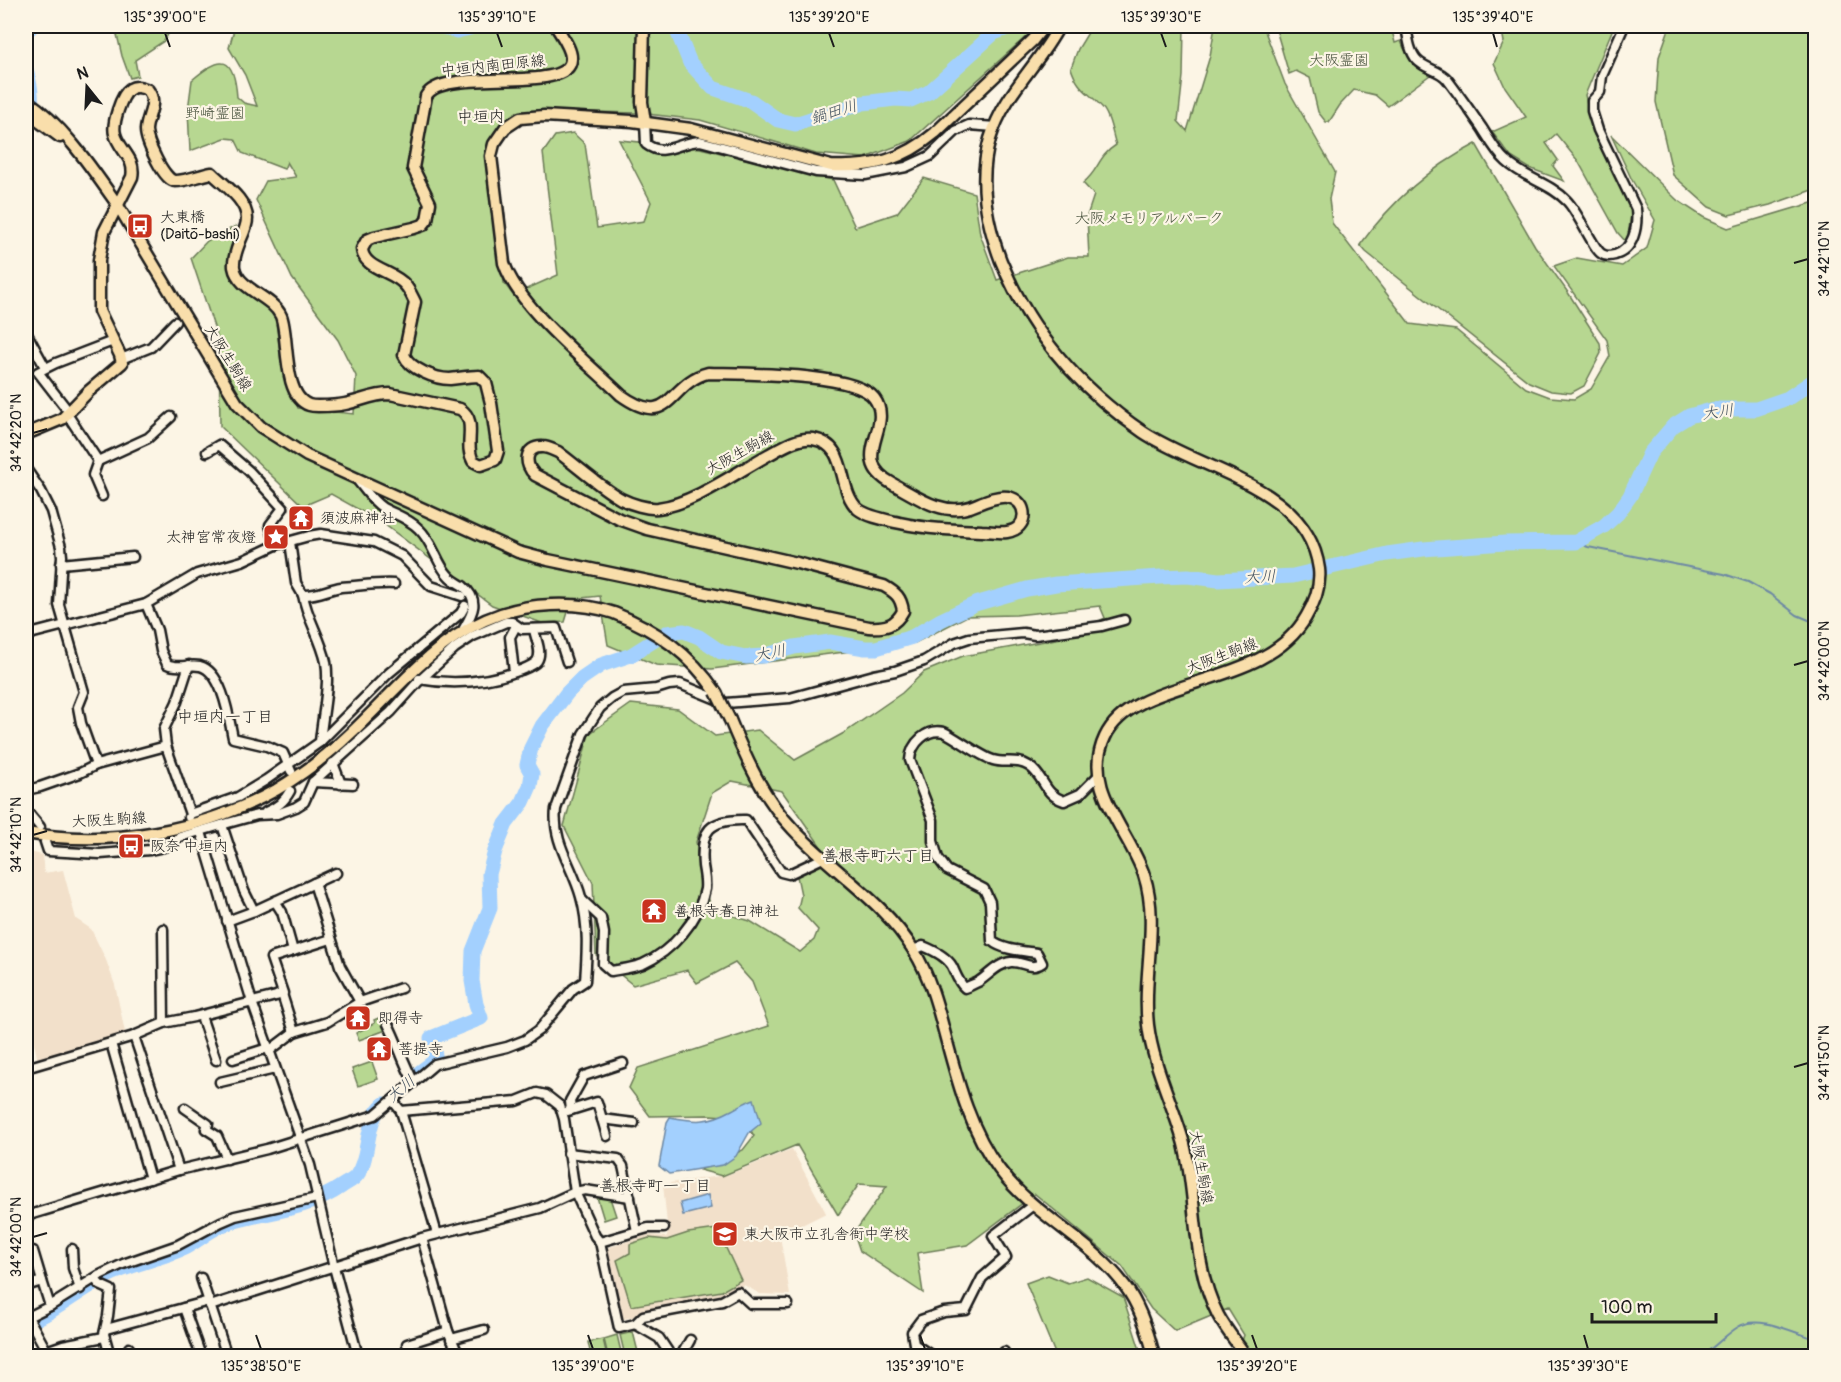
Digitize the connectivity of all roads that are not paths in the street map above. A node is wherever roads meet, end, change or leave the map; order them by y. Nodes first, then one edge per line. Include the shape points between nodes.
1 (556, 26) edge
2 (644, 26) edge
3 (1044, 26) edge
4 (1059, 26) edge
5 (1406, 26) edge
6 (1624, 26) edge
7 (26, 99) edge
8 (26, 112) edge
9 (645, 122) junction
10 (48, 124) junction
11 (995, 127) junction
12 (117, 204) junction
13 (175, 322) dead end
14 (26, 336) edge
15 (113, 341) junction
16 (121, 359) junction
17 (45, 368) junction
18 (68, 413) junction
19 (171, 417) dead end
20 (26, 434) edge
21 (207, 452) dead end
22 (98, 461) junction
23 (26, 468) edge
24 (358, 481) junction
25 (34, 482) junction
26 (26, 488) edge
27 (102, 496) dead end
28 (290, 543) junction
29 (276, 546) junction
30 (133, 557) dead end
31 (61, 564) junction
32 (394, 584) dead end
33 (303, 595) junction
34 (462, 596) dead end
35 (146, 604) junction
36 (465, 606) dead end
37 (1124, 620) dead end
38 (64, 625) junction
39 (516, 627) junction
40 (534, 629) junction
41 (463, 630) junction
42 (26, 636) edge
43 (567, 662) dead end
44 (189, 665) junction
45 (514, 672) junction
46 (418, 679) junction
47 (320, 742) junction
48 (166, 746) junction
49 (333, 763) junction
50 (96, 765) junction
51 (289, 767) junction
52 (1098, 776) junction
53 (313, 782) junction
54 (341, 784) junction
55 (352, 784) dead end
56 (26, 790) edge
57 (290, 791) dead end
58 (26, 814) edge
59 (257, 815) junction
60 (188, 820) junction
61 (222, 825) junction
62 (40, 827) dead end
63 (170, 829) junction
64 (201, 832) junction
65 (26, 833) edge
66 (180, 837) junction
67 (45, 842) dead end
68 (823, 858) junction
69 (336, 873) dead end
70 (314, 883) junction
71 (582, 900) junction
72 (275, 901) junction
73 (254, 911) junction
74 (227, 921) junction
75 (163, 929) dead end
76 (331, 939) junction
77 (914, 950) junction
78 (293, 951) junction
79 (401, 988) dead end
80 (282, 994) junction
81 (252, 1002) junction
82 (360, 1002) junction
83 (201, 1016) junction
84 (164, 1023) junction
85 (388, 1024) dead end
86 (294, 1032) junction
87 (134, 1036) junction
88 (111, 1043) junction
89 (269, 1050) junction
90 (233, 1059) dead end
91 (216, 1060) dead end
92 (623, 1063) dead end
93 (26, 1068) edge
94 (275, 1069) junction
95 (220, 1082) dead end
96 (414, 1082) junction
97 (393, 1101) junction
98 (185, 1108) dead end
99 (401, 1111) junction
100 (567, 1111) junction
101 (602, 1119) junction
102 (634, 1123) dead end
103 (608, 1136) dead end
104 (301, 1139) junction
105 (568, 1153) junction
106 (227, 1159) junction
107 (179, 1170) junction
108 (150, 1179) junction
109 (575, 1192) junction
110 (630, 1197) junction
111 (318, 1200) junction
112 (1030, 1203) junction
113 (26, 1216) edge
114 (664, 1228) dead end
115 (637, 1231) junction
116 (437, 1234) junction
117 (422, 1238) junction
118 (600, 1242) junction
119 (72, 1249) dead end
120 (33, 1251) dead end
121 (334, 1268) junction
122 (201, 1278) dead end
123 (95, 1279) junction
124 (42, 1281) junction
125 (26, 1286) edge
126 (80, 1288) junction
127 (210, 1304) junction
128 (788, 1304) dead end
129 (50, 1306) junction
130 (184, 1308) junction
131 (27, 1317) edge
132 (635, 1324) junction
133 (484, 1330) dead end
134 (105, 1333) junction
135 (449, 1335) junction
136 (690, 1340) dead end
137 (45, 1353) edge
138 (32, 1356) edge
139 (110, 1356) edge
140 (201, 1356) edge
141 (228, 1356) edge
142 (358, 1356) edge
143 (411, 1356) edge
144 (459, 1356) edge
145 (670, 1356) edge
146 (681, 1356) edge
147 (932, 1356) edge
148 (1154, 1356) edge
149 (1246, 1356) edge

1 - 12 main road, 中垣内南田原線 via 570,52 569,67 562,73 525,80 456,82 429,91 414,156 414,168 430,203 427,220 414,228 374,237 362,249 371,265 405,284 415,302 404,355 407,362 443,378 479,376 486,383 498,451 495,460 488,464 473,461 470,420 460,409 390,394 327,406 303,401 288,371 281,316 243,282 234,267 234,256 248,219 246,210 212,173 174,181 167,178 148,140 146,130 153,104 152,95 143,88 136,87 125,94 116,118 116,137 134,168
2 - 9 main road
3 - 9 main road, 大阪生駒線 via 919,147 885,161 831,166 691,129
4 - 11 main road, 大阪生駒線 via 1009,97
5 - 6 street via 1417,61 1445,76 1505,160 1567,201 1596,248 1610,256 1627,249 1632,240 1636,209 1598,130 1592,101 1600,92 1602,76
7 - 10 main road, 大阪生駒線
8 - 10 main road, 大阪生駒線
9 - 11 street via 646,144 654,150 700,141 816,172 866,175 906,167 930,156 956,131 969,125
9 - 24 main road, 大阪生駒線 via 520,118 505,128 494,144 493,184 504,263 508,277 528,304 621,395 644,408 664,405 691,380 708,373 856,385 874,398 879,409 871,450 877,472 886,480 944,509 962,509 1004,496 1012,498 1022,506 1023,522 1009,532 945,530 864,513 852,501 835,451 813,439 796,441 684,502 656,508 619,498 549,448 534,449 528,454 526,461 535,476 647,530 884,586 902,600 903,611 893,624 884,628 753,604 518,552
10 - 12 main road, 大阪生駒線 via 70,143
11 - 52 main road, 大阪生駒線 via 985,165 987,216 1007,275 1034,326 1087,386 1144,433 1268,495 1294,516 1305,530 1318,562 1320,579 1301,626 1275,651 1250,664 1130,709 1103,740 1098,754
12 - 15 main road, 中垣内南田原線 via 100,244 98,280 99,311
12 - 24 main road, 大阪生駒線 via 237,403 284,443
13 - 16 street via 152,347
14 - 17 street
15 - 16 main road, 中垣内南田原線
15 - 17 street
16 - 18 main road via 119,367
17 - 18 street via 38,372
18 - 20 main road via 53,424
18 - 22 street
19 - 22 street via 148,438
21 - 29 street via 219,445 284,508 270,525
22 - 27 street via 93,475
23 - 25 street
24 - 41 street via 383,508 420,530 447,575 468,590 474,610
25 - 26 street
25 - 31 street via 51,511 61,547
28 - 29 street
28 - 33 street via 296,583
28 - 34 street via 321,534 374,542 402,556 431,586
29 - 35 street via 197,574
30 - 31 street
31 - 38 street via 59,605
32 - 33 street
33 - 47 street via 327,665
35 - 38 street
35 - 44 street via 167,664
36 - 47 street
37 - 71 street via 1035,635 969,638 924,662 790,698 726,703 680,684 623,692 600,708 583,734 556,809 556,834
38 - 42 street
38 - 50 street via 84,692 78,707 81,723
39 - 40 street
39 - 45 street via 510,637
39 - 46 street via 506,622 473,636
40 - 43 street via 556,628
40 - 45 street via 540,654 537,662
41 - 60 main road, 大阪生駒線 via 430,655 326,756 298,776 220,815
41 - 68 main road, 大阪生駒線, bridge via 494,616 540,605 570,604 606,610 660,635 702,672 716,692 762,788 791,828
44 - 48 street via 164,729
44 - 51 street via 212,673 226,705 233,738 284,753
45 - 46 street via 486,680
46 - 49 street via 391,712
47 - 51 street
48 - 50 street
48 - 60 street
49 - 53 street
49 - 54 street
50 - 56 street
51 - 60 street
52 - 77 street via 1080,794 1064,801 1048,792 1037,774 1021,762 994,761 944,732 927,734 916,743 910,760 933,820 938,858 947,870 984,889 990,902 992,941 1037,953 1042,963 1030,967 1009,962 965,988 950,963 934,950 923,946
52 - 149 main road, 大阪生駒線 via 1106,801 1144,875 1149,896 1148,1025 1185,1151 1205,1280 1219,1317
53 - 54 street
53 - 59 street via 304,802 296,807 277,814
54 - 55 street
57 - 59 street via 276,808
58 - 62 street
59 - 61 street
60 - 63 main road, 大阪生駒線
61 - 64 street
61 - 73 street
63 - 65 main road, 大阪生駒線 via 92,838
63 - 66 street
64 - 66 street
64 - 74 street
66 - 67 street via 150,850 100,854 48,851
68 - 71 street via 789,874 781,872 746,820 715,823 701,846 705,887 686,931 661,955 641,965 611,971 603,964 601,918
68 - 77 main road, 大阪生駒線 via 888,914
69 - 70 street
70 - 72 street
70 - 76 street
71 - 96 street via 587,929 585,981 525,1040 435,1064
72 - 73 street
72 - 78 street
73 - 74 street
74 - 81 street
75 - 84 street
76 - 78 street
76 - 82 street via 340,966
77 - 112 main road, 大阪生駒線 via 935,996 968,1111 985,1149
78 - 80 street via 272,958
79 - 82 street
80 - 81 street
80 - 86 street
81 - 83 street
81 - 89 street
82 - 86 street via 327,1022
83 - 84 street
83 - 91 street
84 - 87 street
85 - 96 street
86 - 89 street
87 - 88 street
87 - 107 street
88 - 93 street
88 - 108 street
89 - 90 street
89 - 94 street
92 - 100 street via 584,1076
94 - 95 street
94 - 104 street
96 - 97 street
97 - 99 street
97 - 104 street via 375,1115
98 - 106 street via 208,1124 206,1129 217,1136
99 - 100 street via 516,1101 537,1093
99 - 116 street
100 - 101 street via 597,1102
100 - 105 street
101 - 102 street
101 - 103 street
104 - 106 street
104 - 111 street
105 - 109 street
105 - 110 street via 618,1159
106 - 107 street
107 - 108 street
108 - 113 street
109 - 110 street
109 - 116 street via 540,1208
109 - 118 street
110 - 115 street
111 - 121 street
111 - 123 street via 235,1216 178,1245 123,1264
112 - 147 street via 993,1236 1006,1257 982,1278 966,1310 921,1320 912,1332 914,1344
112 - 148 main road, 大阪生駒線 via 1108,1266 1124,1284 1141,1314
114 - 115 street
115 - 118 street
116 - 117 street
117 - 121 street
117 - 135 street
118 - 132 street via 619,1328
119 - 126 street
120 - 124 street
121 - 127 street
121 - 142 street
122 - 127 street
123 - 126 street
123 - 134 street via 111,1290
124 - 125 street
124 - 129 street
126 - 129 street
127 - 130 street
127 - 141 street
128 - 132 street via 751,1304 738,1292 722,1300 643,1316
129 - 131 street
130 - 134 street
130 - 140 street
131 - 137 street
132 - 145 street via 659,1338
133 - 135 street
134 - 137 street
134 - 139 street
135 - 143 street via 407,1344
135 - 144 street
136 - 146 street
137 - 138 street

